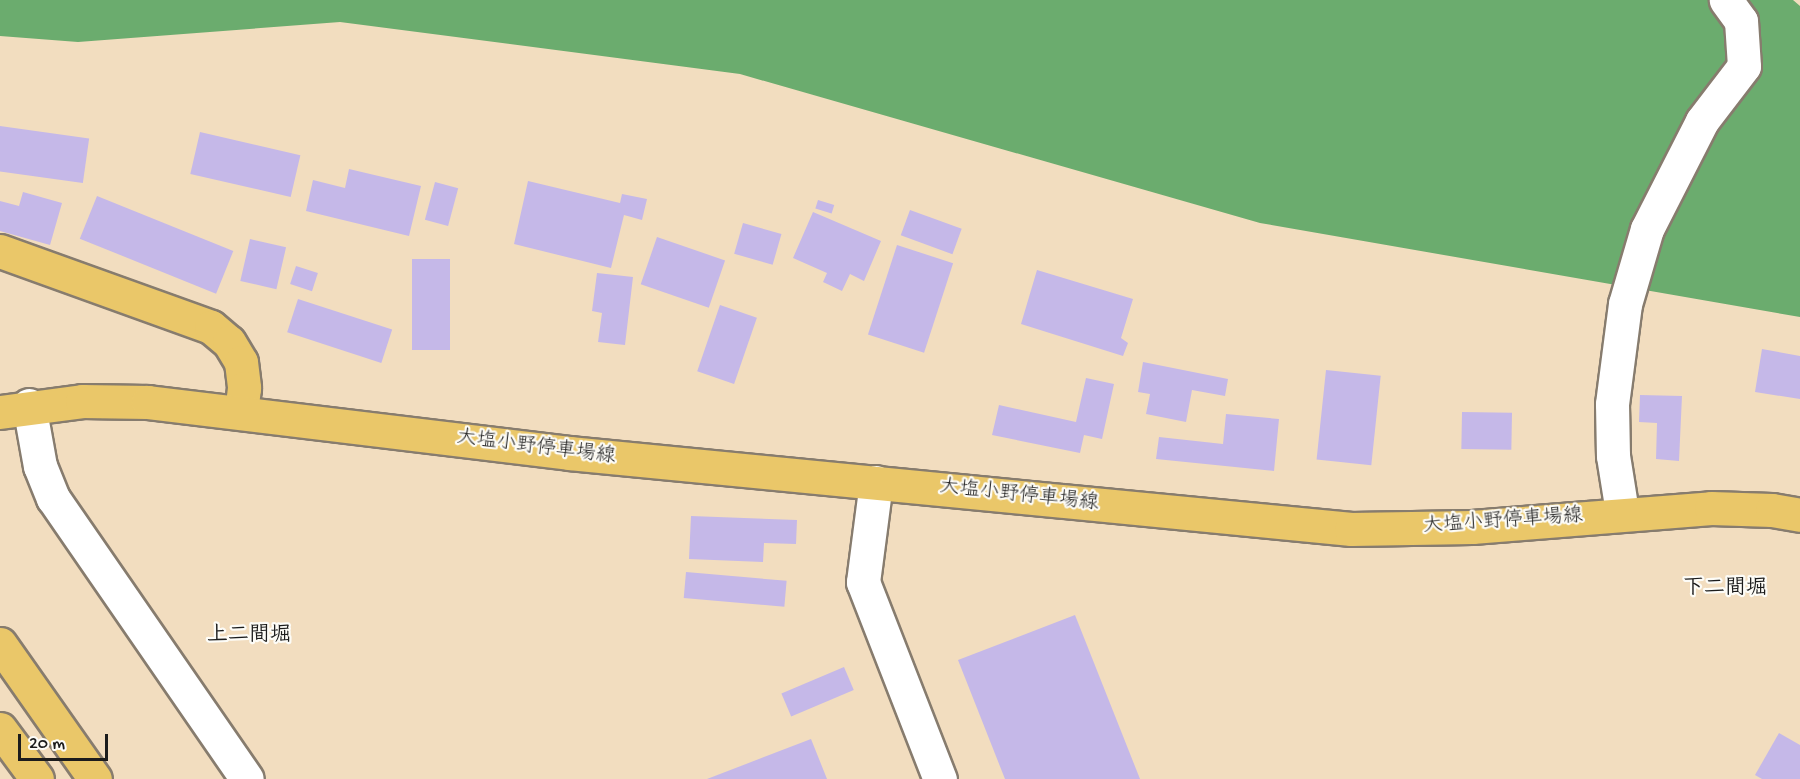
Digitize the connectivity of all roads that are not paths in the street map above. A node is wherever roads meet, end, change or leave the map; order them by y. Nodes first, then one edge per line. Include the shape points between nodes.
1 (1726, 0) edge
2 (0, 251) edge
3 (15, 409) edge
4 (241, 411) junction
5 (876, 482) junction
6 (1622, 512) junction
7 (1800, 515) edge
8 (0, 644) edge
9 (0, 729) edge
10 (37, 779) edge
11 (95, 779) edge
12 (247, 779) edge
13 (940, 779) edge

1 - 6 street via 1741,21 1744,66 1702,121 1655,213 1625,304 1612,404 1613,456
2 - 4 main road via 211,327 229,342 241,362
3 - 4 main road, 大塩小野停車場線 via 148,402
3 - 12 street via 53,498
4 - 5 main road, 大塩小野停車場線 via 569,453
5 - 6 main road, 大塩小野停車場線 via 1352,530 1472,527
5 - 13 street via 863,582
6 - 7 main road, 大塩小野停車場線 via 1722,509
8 - 11 main road
9 - 10 main road

